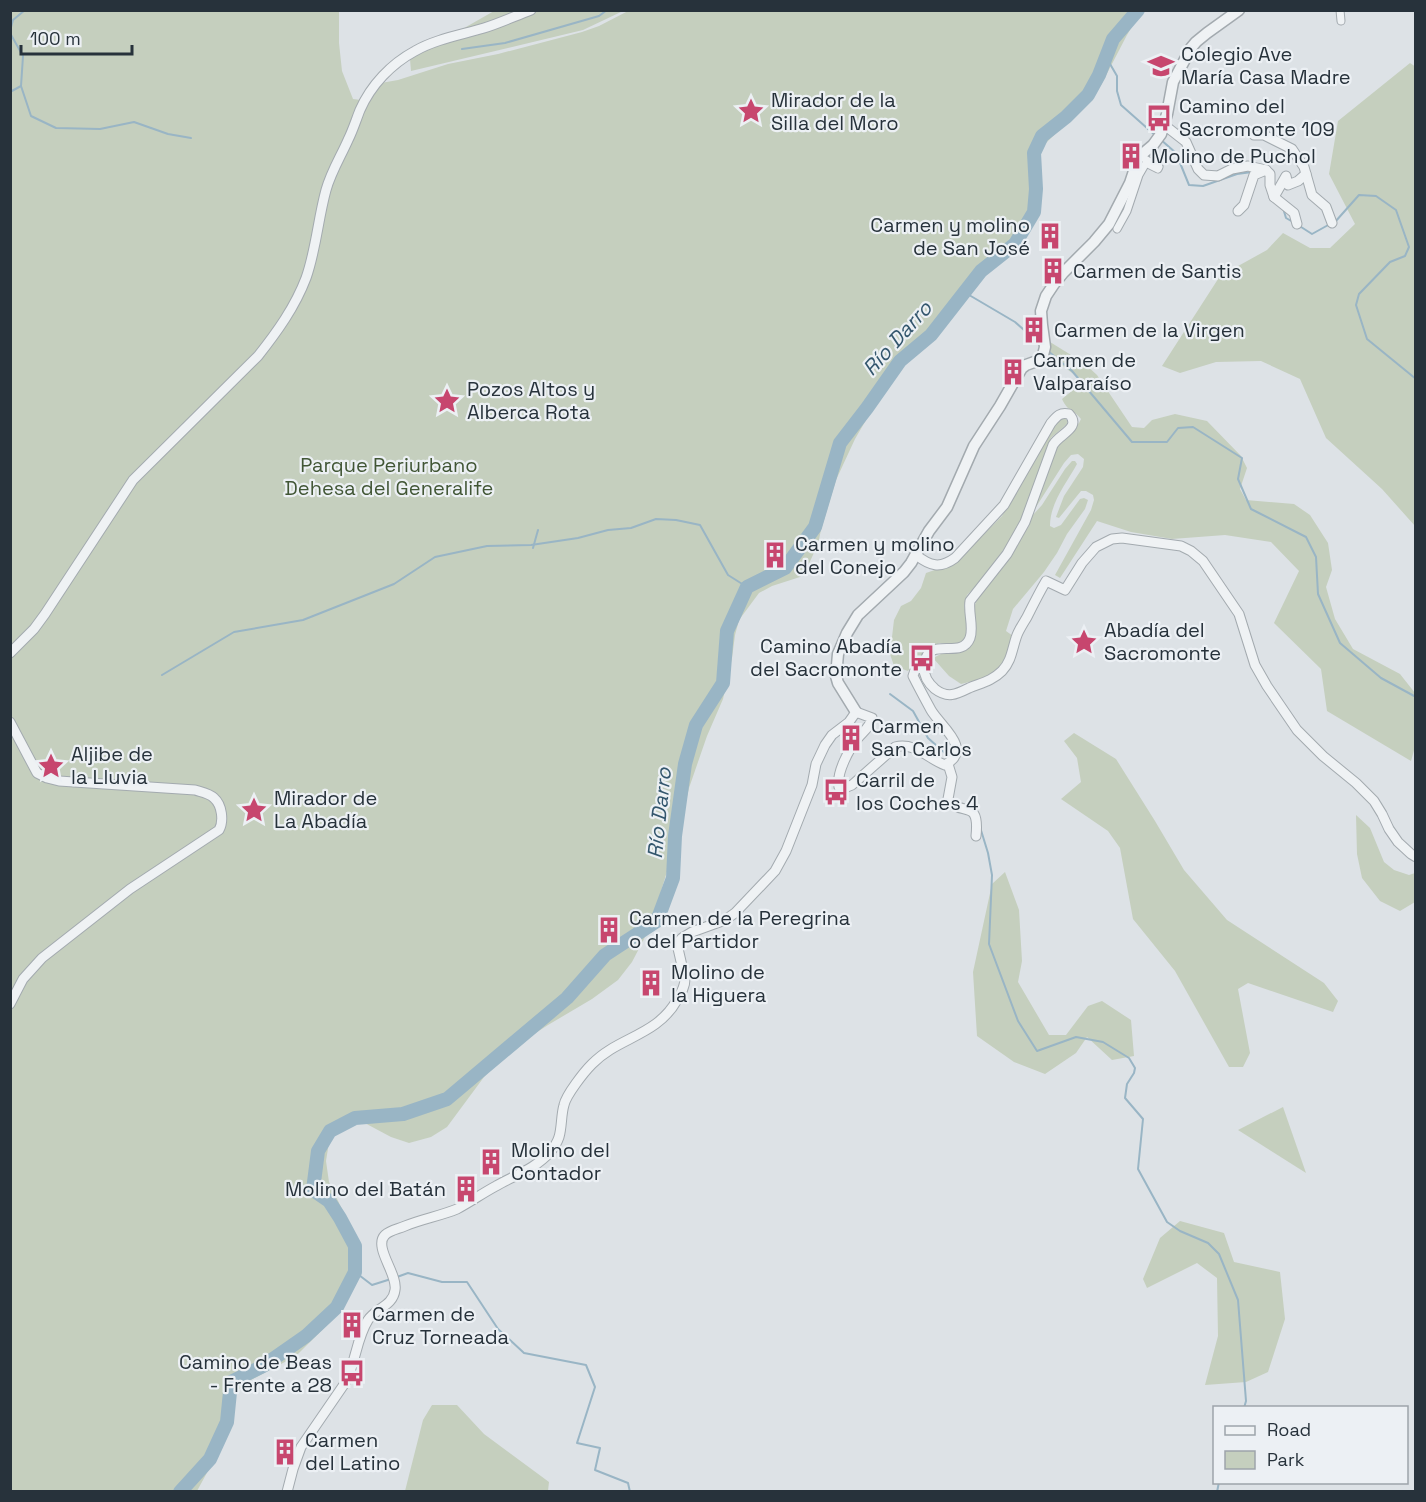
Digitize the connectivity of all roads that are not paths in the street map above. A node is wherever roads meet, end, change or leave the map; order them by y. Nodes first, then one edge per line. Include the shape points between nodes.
1 (531, 10) edge
2 (1239, 10) edge
3 (1340, 10) edge
4 (1341, 21) dead end
5 (1162, 129) junction
6 (1254, 135) dead end
7 (1140, 156) junction
8 (1266, 170) junction
9 (1306, 174) junction
10 (1275, 197) junction
11 (1238, 211) dead end
12 (1332, 223) dead end
13 (1297, 224) dead end
14 (1117, 229) dead end
15 (916, 555) junction
16 (10, 653) edge
17 (925, 662) junction
18 (855, 712) junction
19 (10, 722) edge
20 (948, 764) junction
21 (976, 836) dead end
22 (1416, 857) edge
23 (10, 1004) edge
24 (287, 1491) edge

1 - 16 street via 416,50 381,77 360,110 331,175 307,276 272,339 134,480 45,614
2 - 5 street via 1191,48 1173,82
3 - 4 street
5 - 7 street via 1153,145
5 - 8 street via 1186,142 1204,175 1218,176 1248,166
6 - 9 street via 1264,135 1292,149
7 - 14 street via 1159,167 1158,170 1146,163
7 - 15 street via 1109,224 1046,296 1041,311 1044,351 1022,368 980,436 947,507
8 - 10 street
8 - 11 street via 1254,176 1244,206
9 - 10 street via 1288,185 1286,176
9 - 12 street via 1312,195 1326,207
10 - 13 street via 1294,213
15 - 17 street via 934,565 955,558 1004,505 1051,423 1061,413 1071,415 1072,427 1055,440 1021,530 970,601 969,639 959,648 936,649
15 - 18 street via 904,572 858,615 838,654 838,683
17 - 20 street via 917,666 913,676 932,711 955,741 956,754
17 - 22 street via 929,684 942,694 955,695 984,684 1005,667 1046,581 1065,590 1096,547 1112,538 1180,546 1203,561 1239,614 1256,664 1297,730 1368,795 1398,842
18 - 20 street via 872,718 871,723 844,760 839,787 852,785 902,745
18 - 24 street via 828,740 819,756 808,796 775,871 730,917 692,932 677,944 686,979 670,1012 653,1027 591,1064 564,1103 559,1136 549,1153 458,1208 384,1236 381,1247 392,1270 395,1292 391,1301 368,1320 350,1374 301,1447
19 - 23 street via 37,773 47,778 195,790 214,798 222,817 219,830 130,888 42,958 23,979
20 - 21 street via 952,777 948,799 972,812

